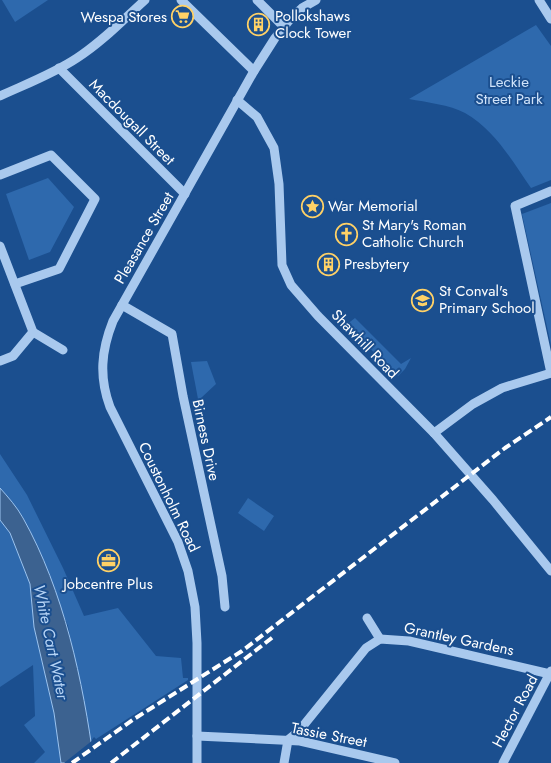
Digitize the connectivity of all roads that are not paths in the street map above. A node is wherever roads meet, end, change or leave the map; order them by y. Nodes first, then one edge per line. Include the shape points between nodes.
1 (145, 0) edge
2 (181, 0) edge
3 (257, 0) edge
4 (316, 0) edge
5 (539, 0) edge
6 (551, 19) edge
7 (284, 26) junction
8 (59, 68) junction
9 (254, 71) junction
10 (0, 96) edge
11 (238, 100) junction
12 (0, 175) edge
13 (551, 191) edge
14 (185, 194) junction
15 (0, 246) edge
16 (14, 284) junction
17 (122, 305) junction
18 (33, 332) junction
19 (63, 350) dead end
20 (0, 361) edge
21 (551, 373) edge
22 (106, 398) joint
23 (434, 433) junction
24 (551, 571) edge
25 (225, 607) dead end
26 (367, 618) dead end
27 (380, 639) junction
28 (550, 672) edge
29 (197, 736) junction
30 (288, 740) junction
31 (197, 763) edge
32 (284, 763) edge
33 (395, 763) edge
34 (503, 763) edge

1 - 8 street via 108,35
2 - 9 street
3 - 7 street
4 - 7 street, Pleasance Street via 302,8
5 - 6 street
7 - 9 street, Pleasance Street
8 - 10 street
8 - 14 street, Macdougall Street
9 - 11 street, Pleasance Street
11 - 14 street, Pleasance Street
11 - 23 street, Shawhill Road via 257,117 274,148 279,184 282,265 291,285
12 - 16 street via 51,155 95,199 59,269
13 - 21 street via 516,206
14 - 17 street, Pleasance Street
15 - 16 street
16 - 18 street
17 - 22 street, Pleasance Street via 103,350 102,375
17 - 25 street, Birness Drive via 172,334 184,405 222,576
18 - 19 street
18 - 20 street via 13,356
21 - 23 street via 514,383 486,396
22 - 29 street, Coustonholm Road via 178,542 188,571 196,622
23 - 24 street, Shawhill Road
26 - 27 street
27 - 28 street, Grantley Gardens via 409,641
27 - 30 street, Grantley Gardens via 366,648 299,731
28 - 34 street, Hector Road
29 - 30 street, Tassie Street
29 - 31 street, Coustonholm Road
30 - 32 street
30 - 33 street, Tassie Street

